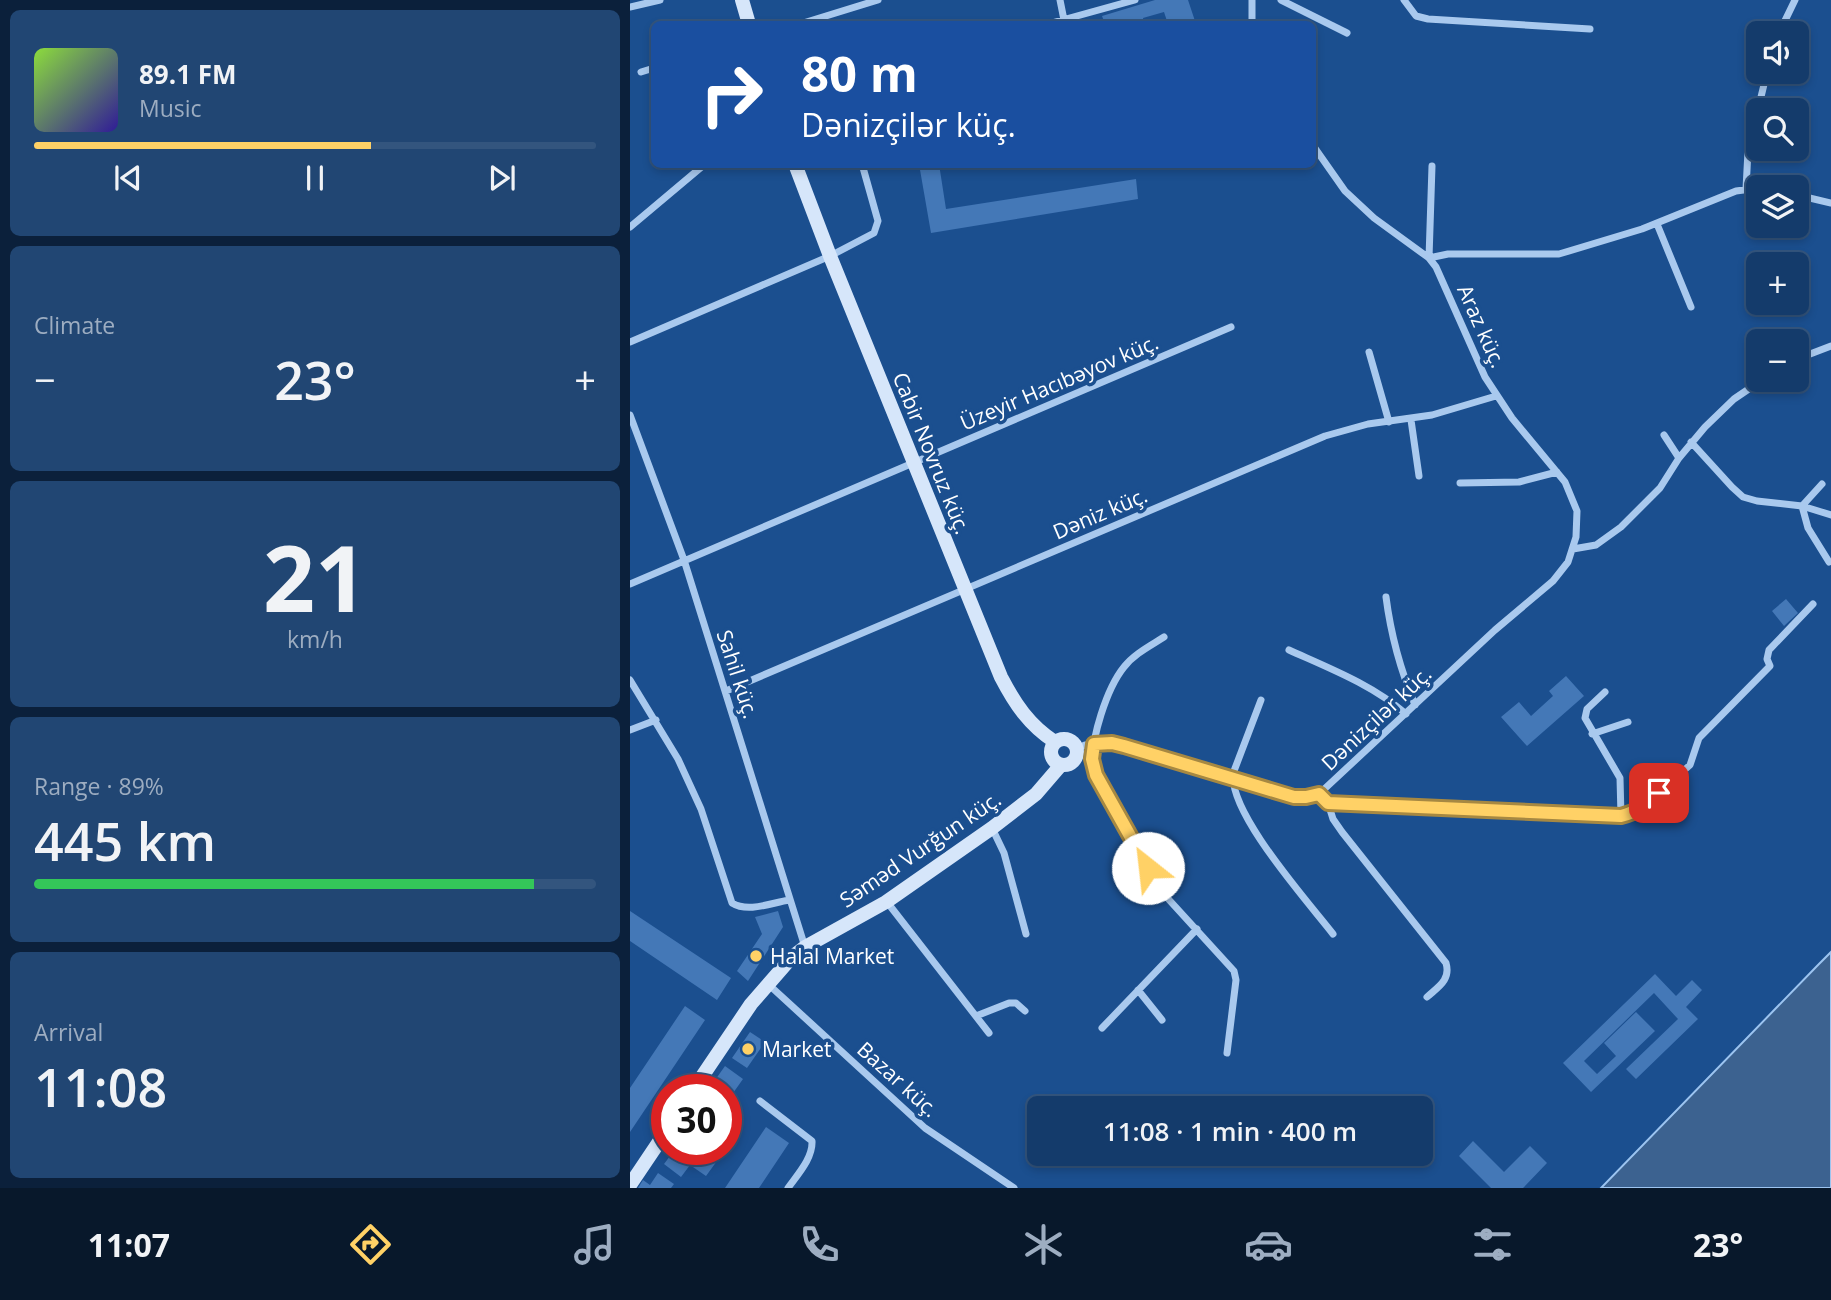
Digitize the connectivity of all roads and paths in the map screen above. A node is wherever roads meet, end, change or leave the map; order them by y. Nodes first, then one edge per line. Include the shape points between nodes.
1 (660, 0) edge
2 (742, 0) edge
3 (878, 0) edge
4 (1060, 0) edge
5 (1135, 0) edge
6 (1252, 0) edge
7 (1281, 0) edge
8 (1404, 0) edge
9 (1795, 0) edge
10 (630, 7) edge
11 (1064, 20) junction
12 (748, 21) edge
13 (810, 21) edge
14 (1060, 21) edge
15 (1252, 21) edge
16 (1785, 21) edge
17 (1590, 29) dead end
18 (1347, 33) dead end
19 (651, 69) edge
20 (641, 72) dead end
21 (1764, 84) edge
22 (1316, 150) edge
23 (1432, 166) dead end
24 (700, 168) edge
25 (797, 168) edge
26 (863, 168) edge
27 (1747, 175) edge
28 (1746, 189) edge
29 (1809, 198) edge
30 (1831, 203) edge
31 (1657, 224) junction
32 (630, 227) edge
33 (830, 256) junction
34 (1429, 258) junction
35 (1691, 307) dead end
36 (1231, 327) dead end
37 (630, 342) edge
38 (1831, 346) edge
39 (1369, 352) dead end
40 (1809, 354) edge
41 (1746, 391) edge
42 (1496, 396) junction
43 (630, 415) edge
44 (1410, 420) junction
45 (1389, 422) junction
46 (1664, 435) dead end
47 (1691, 442) junction
48 (1679, 458) junction
49 (913, 463) junction
50 (1557, 472) junction
51 (1419, 476) dead end
52 (1460, 482) dead end
53 (1822, 484) dead end
54 (1802, 506) junction
55 (1831, 515) edge
56 (1573, 549) junction
57 (684, 560) junction
58 (1829, 562) edge
59 (630, 584) edge
60 (964, 590) junction
61 (1386, 597) dead end
62 (1813, 604) dead end
63 (1164, 637) dead end
64 (1289, 650) dead end
65 (630, 680) edge
66 (726, 691) junction
67 (1605, 692) dead end
68 (1261, 700) dead end
69 (1415, 705) junction
70 (1406, 714) junction
71 (656, 720) junction
72 (1628, 722) dead end
73 (630, 730) edge
74 (1592, 734) junction
75 (1055, 742) junction
76 (1094, 744) junction
77 (1076, 748) junction
78 (1061, 765) junction
79 (1231, 779) junction
80 (1319, 794) junction
81 (1328, 803) junction
82 (1621, 816) junction
83 (992, 828) junction
84 (789, 900) junction
85 (886, 902) junction
86 (1197, 929) junction
87 (1026, 934) dead end
88 (1333, 934) dead end
89 (805, 947) junction
90 (767, 984) junction
91 (1139, 990) junction
92 (1427, 997) dead end
93 (1025, 1011) dead end
94 (976, 1016) junction
95 (1162, 1020) dead end
96 (1102, 1027) dead end
97 (989, 1033) dead end
98 (1227, 1053) dead end
99 (704, 1074) edge
100 (760, 1101) dead end
101 (651, 1154) edge
102 (630, 1185) edge
103 (788, 1188) edge
104 (1014, 1188) edge

1 - 10 street
2 - 12 main road
3 - 13 street
4 - 11 street
5 - 11 street
6 - 15 street
7 - 18 street
8 - 17 street via 1416,16 1427,19
9 - 16 street
11 - 14 street
19 - 20 street
21 - 27 street
22 - 34 street, Araz küç. via 1345,191
23 - 34 street
24 - 32 street
25 - 33 main road, Cabir Novruz küç.
26 - 33 street via 877,228
28 - 31 street
29 - 30 street
31 - 34 street via 1559,254
31 - 35 street
33 - 37 street
33 - 49 main road, Cabir Novruz küç.
34 - 42 street, Araz küç.
36 - 49 street, Üzeyir Hacıbəyov küç.
38 - 40 street
39 - 45 street
41 - 47 street
42 - 44 street, Dәniz küç.
42 - 50 street, Araz küç.
43 - 57 street, Sahil küç.
44 - 45 street, Dәniz küç.
44 - 51 street
45 - 60 street, Dәniz küç. via 1325,436
46 - 48 street
47 - 48 street
47 - 54 street via 1744,497
48 - 56 street via 1660,488 1621,527 1596,545
49 - 57 street, Üzeyir Hacıbəyov küç.
49 - 60 main road, Cabir Novruz küç.
50 - 52 street via 1519,482
50 - 56 street, Araz küç. via 1577,511
53 - 54 street
54 - 55 street
54 - 58 street via 1808,528
56 - 69 street, Dәnizçilәr küç. via 1553,581
57 - 59 street, Üzeyir Hacıbəyov küç.
57 - 66 street, Sahil küç.
60 - 66 street, Dәniz küç.
60 - 75 main road, Cabir Novruz küç. via 1013,700 1031,723
61 - 69 street via 1391,637
62 - 82 street via 1769,650 1770,666 1699,738 1690,765 1643,807
63 - 76 street via 1133,657 1115,678
64 - 70 street via 1349,678
65 - 71 street
66 - 84 street, Sahil küç.
67 - 74 street via 1587,709 1585,718
68 - 79 street
69 - 70 street, Dәnizçilәr küç.
70 - 80 street, Dәnizçilәr küç.
71 - 73 street
71 - 84 street via 701,809 732,903 747,908
72 - 74 street
74 - 82 street via 1620,778
75 - 77 main road via 1065,739
75 - 78 main road via 1052,758
76 - 77 street, Dәnizçilәr küç.
76 - 79 street, Dәnizçilәr küç. via 1124,746
76 - 86 street via 1096,775 1161,891
77 - 78 main road via 1073,761
78 - 83 main road, Səməd Vurğun küç. via 1036,794
79 - 80 street, Dәnizçilәr küç. via 1294,797
79 - 88 street via 1257,835
80 - 81 street
81 - 82 street
81 - 92 street via 1342,832 1446,963 1445,981
83 - 85 main road, Səməd Vurğun küç.
83 - 87 street via 1004,853
84 - 89 street, Sahil küç.
85 - 89 main road, Səməd Vurğun küç.
85 - 94 street
86 - 91 street
86 - 98 street via 1234,971
89 - 90 main road, Səməd Vurğun küç.
90 - 99 main road, Səməd Vurğun küç.
90 - 104 street, Bazar küç. via 925,1128
91 - 95 street
91 - 96 street
93 - 94 street via 1009,1003
94 - 97 street
100 - 103 street via 812,1141 807,1161
101 - 102 main road

